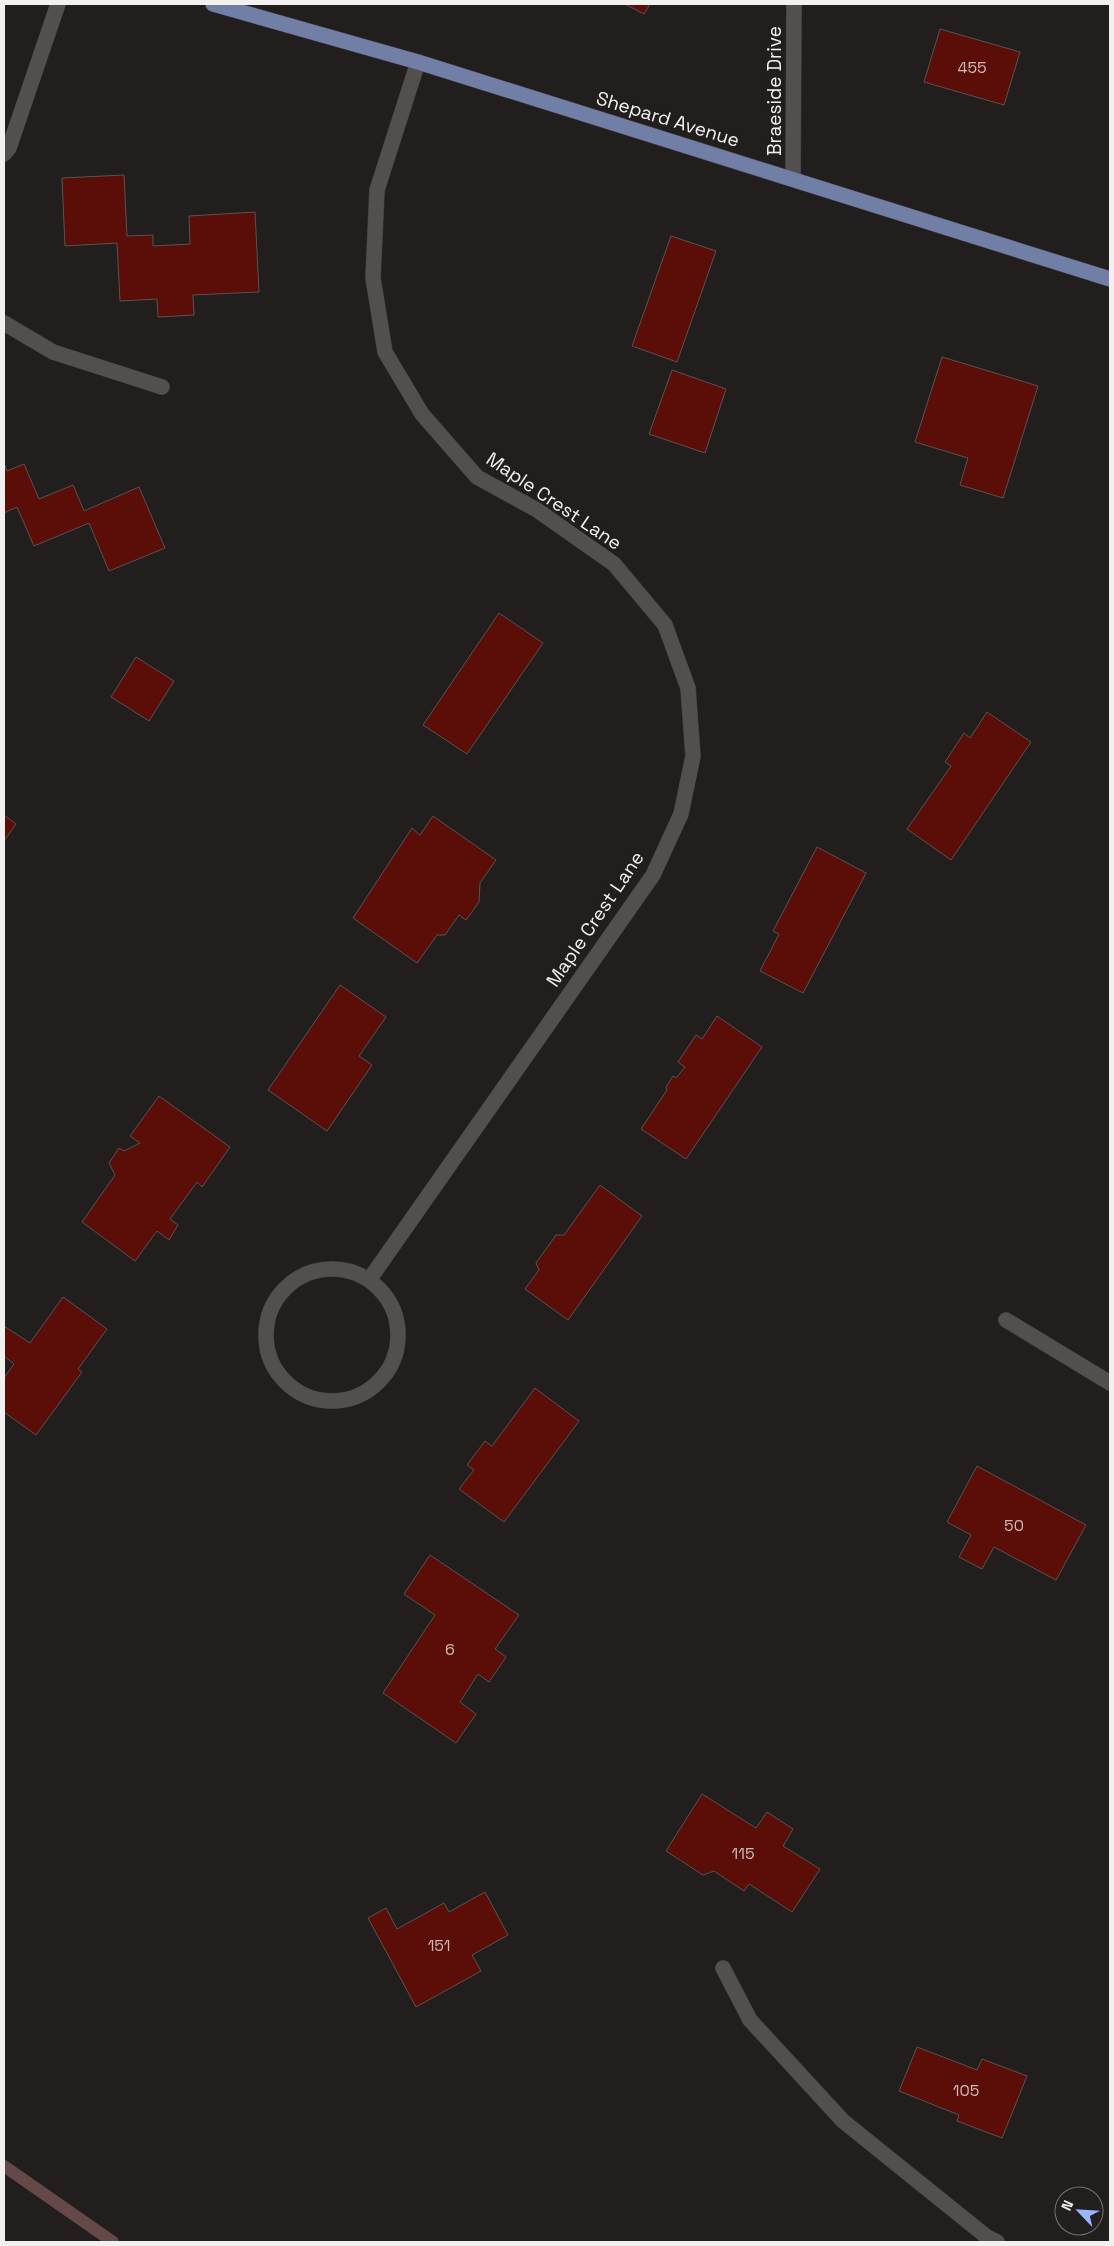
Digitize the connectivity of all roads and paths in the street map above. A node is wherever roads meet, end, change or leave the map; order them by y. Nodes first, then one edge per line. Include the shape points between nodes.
1 (58, 4) edge
2 (213, 4) edge
3 (794, 4) edge
4 (418, 62) junction
5 (4, 154) edge
6 (793, 179) junction
7 (1110, 279) edge
8 (4, 323) edge
9 (162, 387) dead end
10 (369, 1280) junction
11 (1006, 1320) dead end
12 (1110, 1383) edge
13 (723, 1968) dead end
14 (997, 2242) edge

1 - 5 street
2 - 4 main road, Shepard Avenue
3 - 6 street, Braeside Drive
4 - 6 main road, Shepard Avenue
4 - 10 street, Maple Crest Lane via 377,190 373,278 385,352 422,414 477,477 537,510 614,564 665,625 688,688 693,756 681,814 653,875
6 - 7 main road, Shepard Avenue
8 - 9 street via 53,352
10 - 10 street via 347,1270 323,1269 293,1281 277,1298 266,1328 268,1352 278,1374 295,1391 317,1400 349,1400 371,1390 387,1372 395,1358 398,1342 397,1318 386,1297
11 - 12 street
13 - 14 street via 750,2020 843,2121 987,2238

